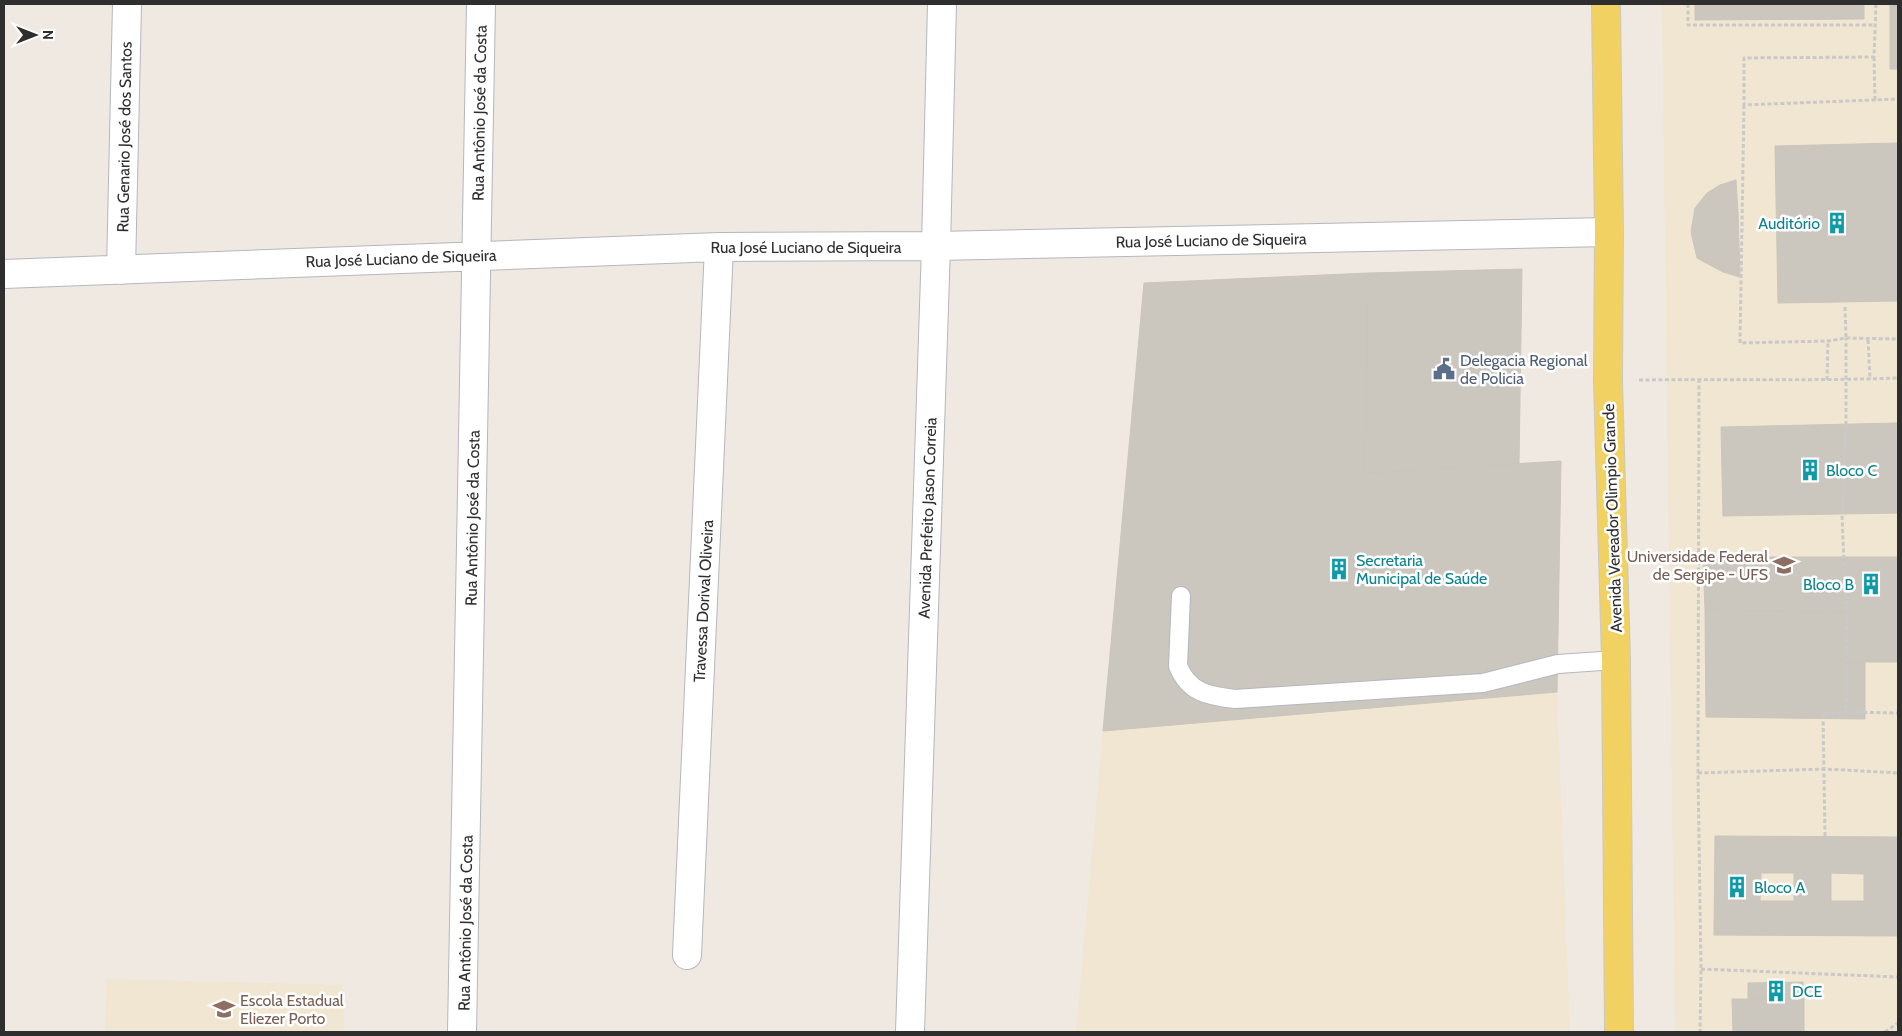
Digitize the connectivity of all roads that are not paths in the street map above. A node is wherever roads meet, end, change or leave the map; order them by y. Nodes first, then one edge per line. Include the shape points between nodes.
1 (126, 4) edge
2 (480, 4) edge
3 (942, 4) edge
4 (1606, 4) edge
5 (1608, 232) junction
6 (936, 246) junction
7 (719, 247) junction
8 (477, 255) junction
9 (122, 270) junction
10 (4, 274) edge
11 (1181, 596) dead end
12 (1616, 660) junction
13 (687, 955) dead end
14 (462, 1032) edge
15 (910, 1032) edge
16 (1619, 1032) edge

1 - 9 street, Rua Genario José dos Santos
2 - 8 street, Rua Antônio José da Costa
3 - 6 street, Avenida Prefeito Jason Correia
4 - 5 main road, Avenida Vereador Olimpio Grande
5 - 6 street, Rua José Luciano de Siqueira
5 - 12 main road, Avenida Vereador Olimpio Grande via 1608,381
6 - 7 street, Rua José Luciano de Siqueira
6 - 15 street, Avenida Prefeito Jason Correia
7 - 8 street, Rua José Luciano de Siqueira
7 - 13 street, Travessa Dorival Oliveira
8 - 9 street, Rua José Luciano de Siqueira
8 - 14 street, Rua Antônio José da Costa
9 - 10 street, Rua José Luciano de Siqueira
11 - 12 lane via 1178,666 1182,676 1195,690 1216,697 1235,699 1483,683 1558,664
12 - 16 main road, Avenida Vereador Olimpio Grande

